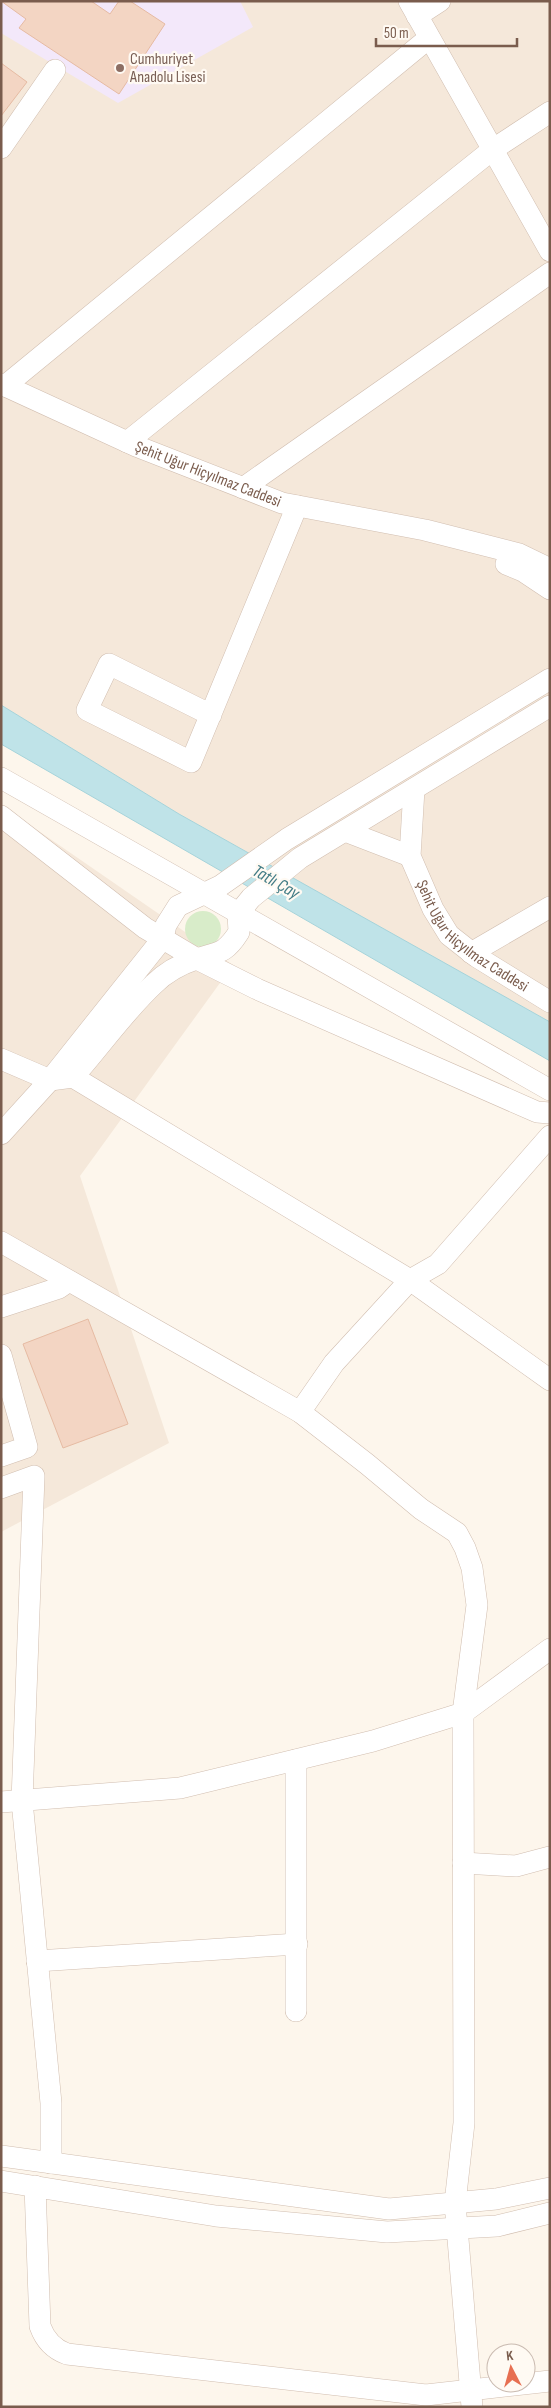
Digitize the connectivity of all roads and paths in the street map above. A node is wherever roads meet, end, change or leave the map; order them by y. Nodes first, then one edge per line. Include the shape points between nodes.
1 (440, 1) edge
2 (413, 9) edge
3 (429, 38) junction
4 (55, 70) dead end
5 (550, 112) edge
6 (1, 148) edge
7 (492, 150) junction
8 (550, 252) edge
9 (550, 273) edge
10 (3, 385) edge
11 (127, 442) junction
12 (244, 488) junction
13 (297, 506) junction
14 (426, 530) junction
15 (550, 569) edge
16 (550, 589) edge
17 (550, 679) edge
18 (550, 706) edge
19 (211, 715) junction
20 (1, 778) edge
21 (414, 789) junction
22 (1, 816) edge
23 (345, 831) junction
24 (410, 856) junction
25 (213, 890) junction
26 (550, 906) edge
27 (242, 908) junction
28 (163, 938) junction
29 (471, 953) junction
30 (197, 959) junction
31 (550, 1002) edge
32 (1, 1059) edge
33 (73, 1077) junction
34 (50, 1080) junction
35 (550, 1090) edge
36 (550, 1113) edge
37 (1, 1134) edge
38 (550, 1136) edge
39 (1, 1242) edge
40 (410, 1280) junction
41 (70, 1281) junction
42 (1, 1307) edge
43 (1, 1355) edge
44 (550, 1380) edge
45 (300, 1412) junction
46 (1, 1456) edge
47 (1, 1488) edge
48 (550, 1649) edge
49 (463, 1713) junction
50 (296, 1760) junction
51 (22, 1801) junction
52 (1, 1802) edge
53 (550, 1857) edge
54 (463, 1863) junction
55 (297, 1944) junction
56 (37, 1962) junction
57 (296, 2011) dead end
58 (1, 2156) edge
59 (51, 2163) junction
60 (1, 2181) edge
61 (35, 2186) junction
62 (550, 2188) edge
63 (455, 2203) junction
64 (550, 2213) edge
65 (457, 2228) junction
66 (550, 2381) edge
67 (472, 2399) edge

1 - 2 street
2 - 3 street
3 - 7 street
3 - 10 street
4 - 6 street
5 - 7 street
7 - 8 street
7 - 11 street
9 - 12 street
10 - 11 street, Şehit Uğur Hiçyılmaz Caddesi
11 - 12 street, Şehit Uğur Hiçyılmaz Caddesi
12 - 13 street, Şehit Uğur Hiçyılmaz Caddesi
13 - 14 street, Şehit Uğur Hiçyılmaz Caddesi
13 - 19 street
14 - 15 street via 519,554
14 - 16 street via 523,571
17 - 25 street
18 - 21 street
19 - 19 street via 109,664 87,710 191,762
20 - 25 street
21 - 23 street
21 - 24 street
22 - 28 street via 145,928
23 - 24 street
23 - 27 street via 289,867
24 - 29 street, Şehit Uğur Hiçyılmaz Caddesi via 441,922 450,935
25 - 27 street
25 - 28 street via 178,906 171,914
26 - 29 street
27 - 30 street via 239,932 234,940 222,951
27 - 35 street
28 - 30 street
28 - 34 street
29 - 31 street, Şehit Uğur Hiçyılmaz Caddesi
30 - 33 street via 172,970 154,984
30 - 36 street via 257,989 537,1112
32 - 34 street
33 - 34 street
33 - 40 street
34 - 37 street
38 - 40 street via 438,1264
39 - 41 street
40 - 44 street
40 - 45 street via 334,1363
41 - 42 street via 59,1288
41 - 45 street
43 - 46 street via 27,1447
45 - 49 street via 421,1510 457,1534 466,1548 477,1605
47 - 51 street via 34,1476
48 - 49 street
49 - 50 street via 374,1741
49 - 54 street
50 - 51 street via 180,1788
50 - 55 street
51 - 52 street
51 - 56 street
53 - 54 street via 516,1866
54 - 63 street via 464,2123
55 - 56 street
55 - 57 street
56 - 59 street via 51,2103
58 - 59 street
59 - 63 street via 389,2208
60 - 61 street
61 - 65 street via 216,2216 387,2232
61 - 67 street via 40,2326 48,2342 60,2351
62 - 63 street
63 - 65 street
64 - 65 street via 497,2226
65 - 67 street
66 - 67 street

